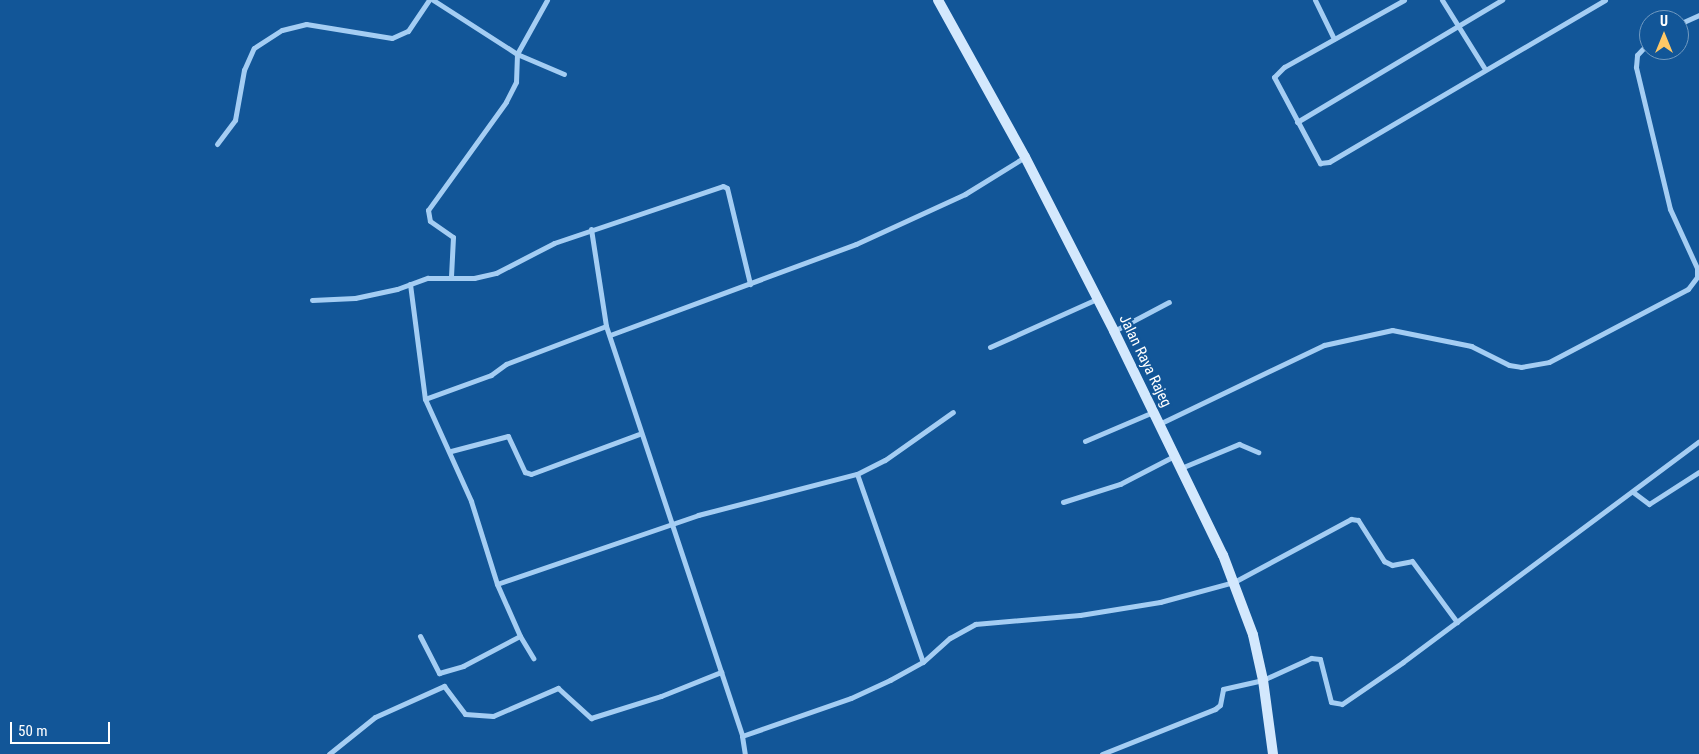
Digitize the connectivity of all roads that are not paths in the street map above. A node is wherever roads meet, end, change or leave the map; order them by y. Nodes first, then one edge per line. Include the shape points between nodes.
1 (429, 0) edge
2 (434, 0) edge
3 (546, 0) edge
4 (938, 0) edge
5 (1315, 0) edge
6 (1404, 0) edge
7 (1442, 0) edge
8 (1502, 0) edge
9 (1605, 0) edge
10 (1458, 26) junction
11 (1334, 39) junction
12 (516, 54) junction
13 (1639, 54) edge
14 (1485, 69) junction
15 (564, 74) dead end
16 (1297, 122) junction
17 (217, 144) dead end
18 (1025, 157) junction
19 (591, 229) junction
20 (451, 277) junction
21 (410, 284) junction
22 (750, 284) junction
23 (1097, 299) junction
24 (312, 300) dead end
25 (1169, 302) dead end
26 (606, 326) junction
27 (1114, 331) junction
28 (610, 334) junction
29 (990, 347) dead end
30 (425, 399) junction
31 (953, 412) dead end
32 (1153, 412) junction
33 (1159, 424) junction
34 (640, 434) junction
35 (1085, 441) dead end
36 (1699, 441) edge
37 (451, 451) junction
38 (1258, 452) dead end
39 (1174, 456) junction
40 (1180, 468) junction
41 (1699, 472) edge
42 (857, 474) junction
43 (1633, 492) junction
44 (1063, 502) dead end
45 (672, 524) junction
46 (1234, 582) junction
47 (497, 584) junction
48 (1457, 622) junction
49 (420, 636) dead end
50 (520, 636) junction
51 (533, 658) dead end
52 (923, 662) junction
53 (721, 672) junction
54 (439, 674) junction
55 (1263, 680) junction
56 (444, 686) junction
57 (742, 736) junction
58 (329, 754) edge
59 (745, 754) edge
60 (1102, 754) edge
61 (1273, 754) edge

1 - 17 street via 408,31 392,38 306,24 282,30 254,48 244,70 235,120
2 - 12 street
3 - 12 street
4 - 18 main road, Jalan Raya Rajeg
5 - 11 street
6 - 11 street
7 - 10 street
8 - 10 street
9 - 14 street
10 - 14 street
10 - 16 street
11 - 16 street via 1284,67 1274,77
12 - 15 street
12 - 20 street via 516,82 506,102 428,210 430,221 453,237
13 - 33 street via 1636,67 1670,209 1697,268 1697,277 1688,289 1572,351 1541,364 1509,365 1471,346 1392,330 1324,345
14 - 16 street via 1324,164 1318,161
18 - 22 street via 965,194 856,244
18 - 23 main road, Jalan Raya Rajeg
19 - 20 street via 554,242 496,273 474,278
19 - 22 street via 725,186
19 - 26 street
20 - 21 street via 428,278
21 - 24 street via 355,298
21 - 30 street
22 - 28 street
23 - 27 main road, Jalan Raya Rajeg
23 - 29 street
25 - 27 street
26 - 28 street
26 - 30 street
27 - 32 main road, Jalan Raya Rajeg
28 - 34 street
30 - 37 street via 438,433
31 - 42 street via 885,460
32 - 33 main road, Jalan Raya Rajeg
32 - 35 street
33 - 39 main road, Jalan Raya Rajeg
34 - 37 street via 531,474 525,472 508,436
34 - 45 street
36 - 43 street
37 - 47 street
38 - 40 street via 1246,445 1234,445
39 - 40 main road, Jalan Raya Rajeg
39 - 44 street via 1120,484
40 - 46 main road, Jalan Raya Rajeg
41 - 43 street via 1649,504
42 - 45 street via 753,499
42 - 52 street
43 - 48 street
45 - 47 street
45 - 53 street
46 - 48 street via 1355,518 1384,561 1392,564 1412,561
46 - 52 street via 1160,602 1080,615 975,624 950,638
46 - 55 main road, Jalan Raya Rajeg
47 - 50 street
48 - 55 street via 1342,704 1331,702 1320,659 1311,658
49 - 54 street
50 - 51 street
50 - 54 street via 463,666
52 - 57 street via 851,698
53 - 56 street via 661,696 591,718 558,688 493,716 465,714
53 - 57 street
54 - 56 street
55 - 60 street via 1223,689 1215,709
55 - 61 main road, Jalan Raya Rajeg
56 - 58 street via 375,717
57 - 59 street

